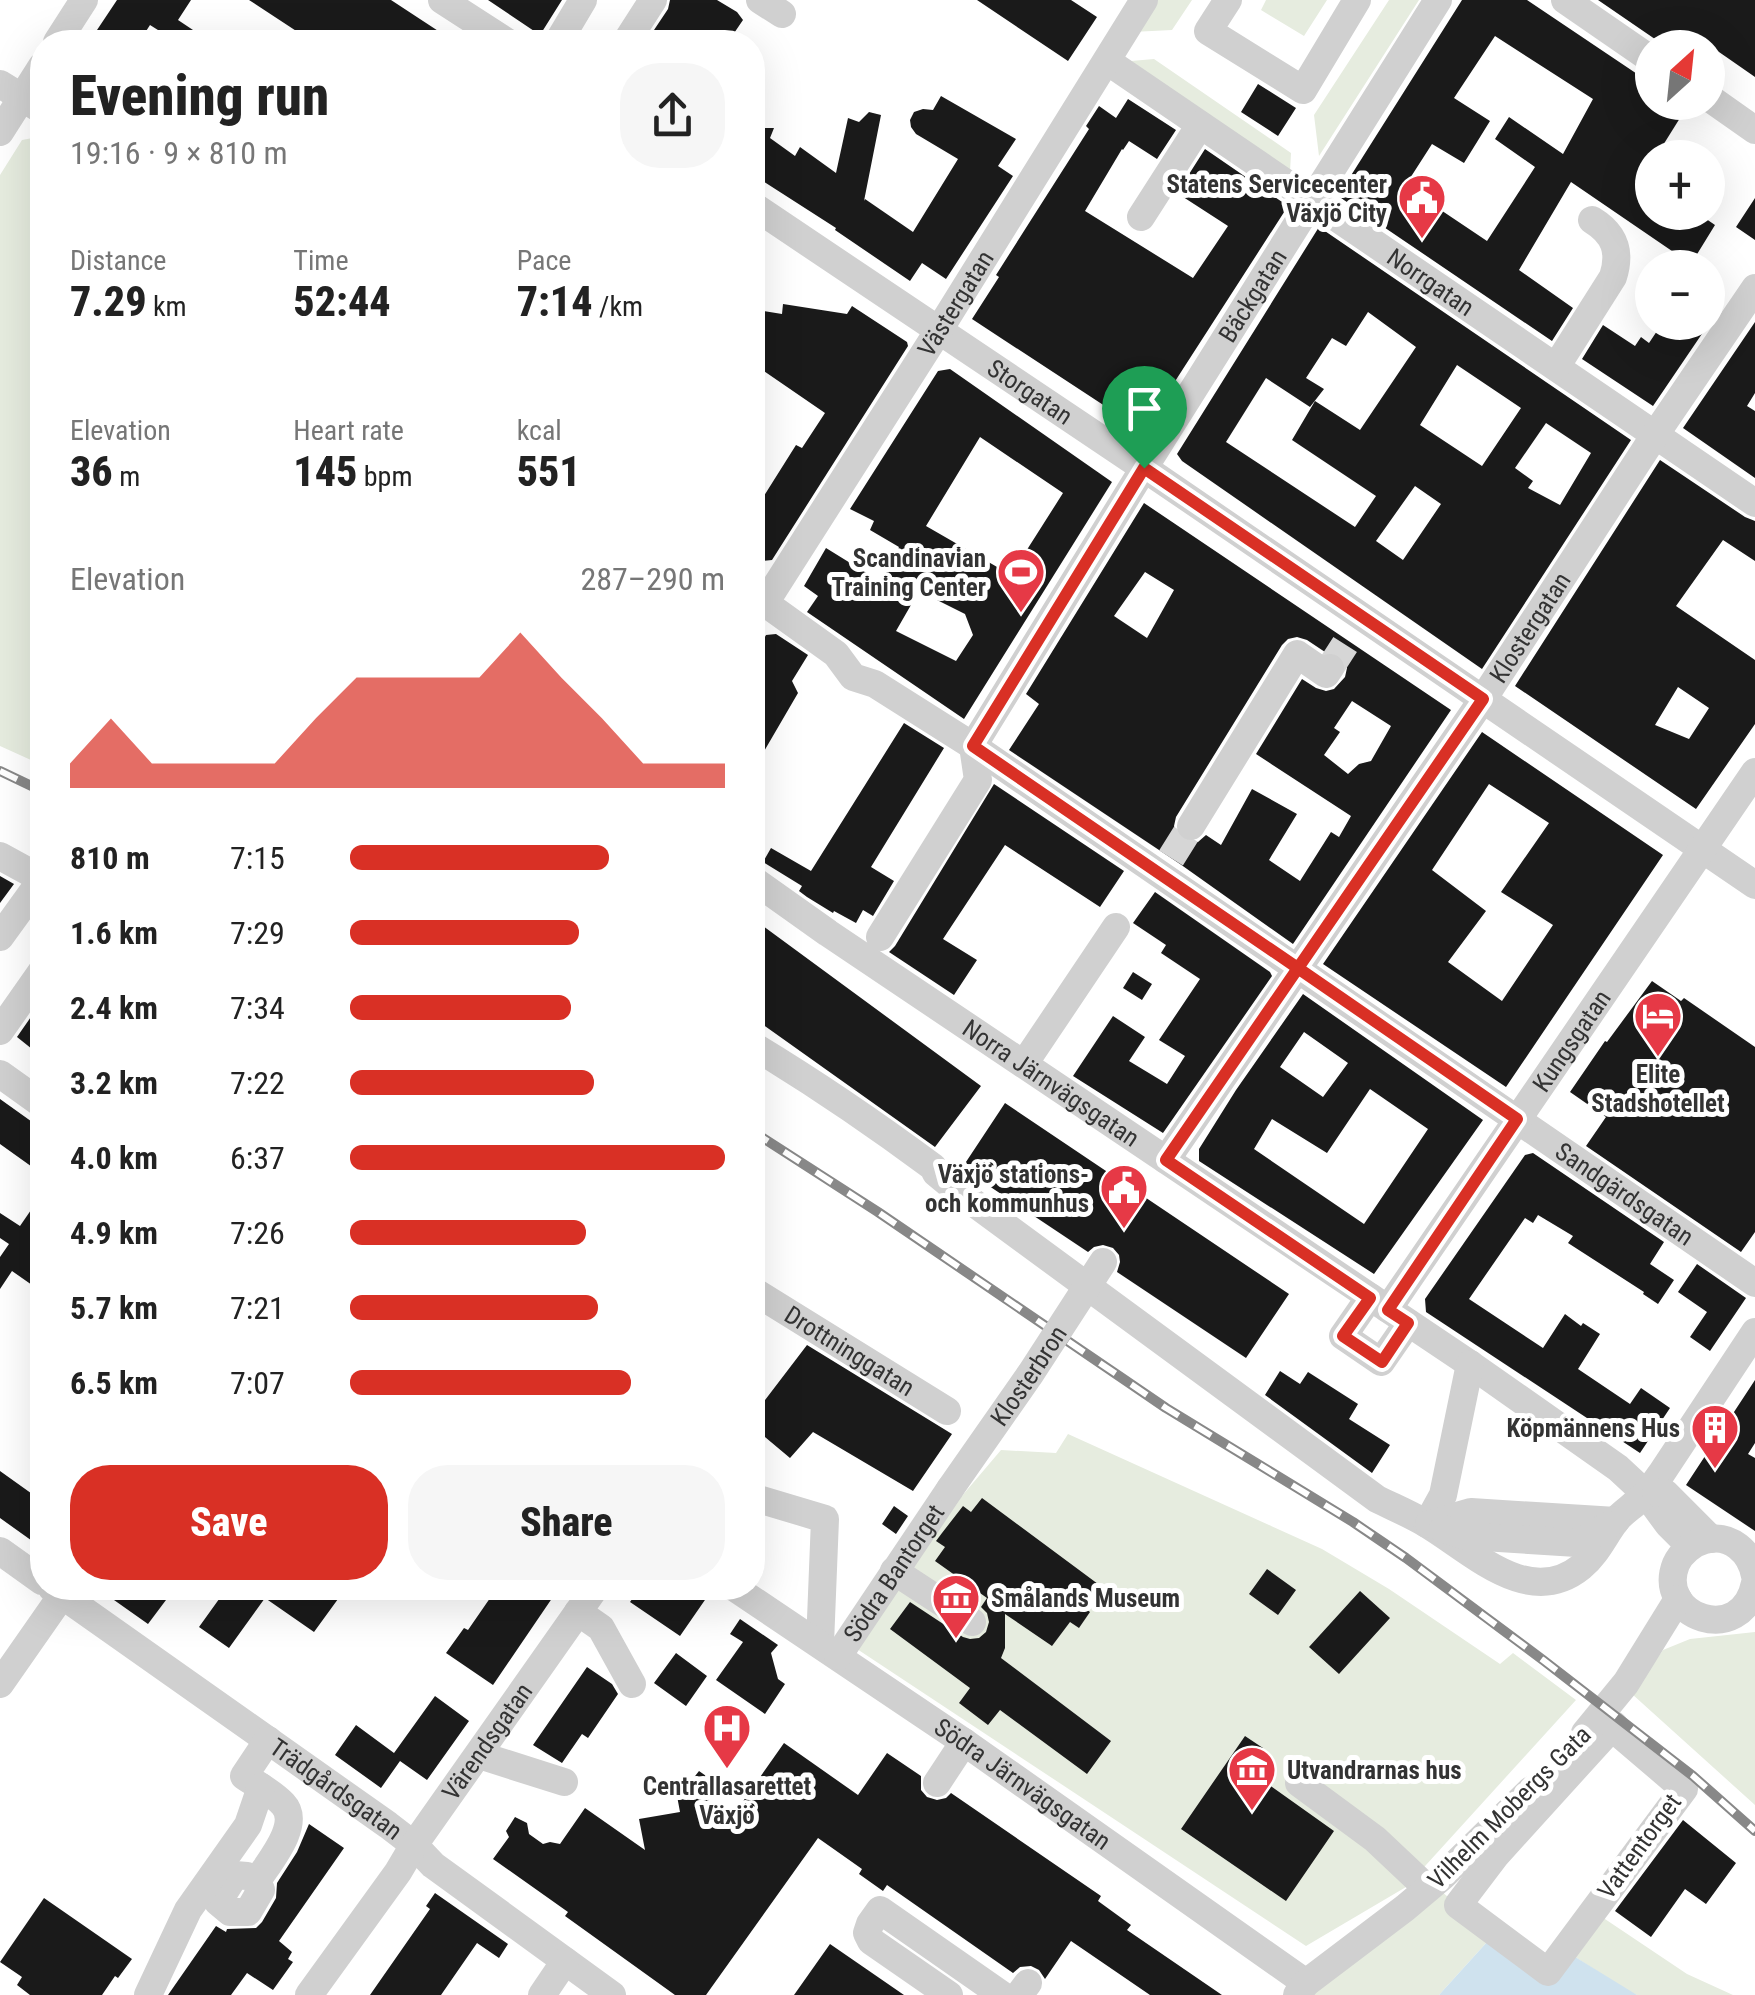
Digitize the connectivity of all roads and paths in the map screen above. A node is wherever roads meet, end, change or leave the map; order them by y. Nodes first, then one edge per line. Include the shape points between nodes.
1 (84, 0) edge
2 (442, 0) edge
3 (584, 0) edge
4 (652, 0) edge
5 (1144, 0) edge
6 (1228, 0) edge
7 (1357, 0) edge
8 (1438, 0) edge
9 (1565, 0) edge
10 (65, 30) edge
11 (488, 30) edge
12 (565, 30) edge
13 (633, 30) edge
14 (1635, 48) edge
15 (1107, 61) junction
16 (22, 97) edge
17 (1725, 110) edge
18 (1200, 125) junction
19 (1755, 130) edge
20 (0, 132) edge
21 (1313, 202) junction
22 (765, 215) edge
23 (1141, 217) dead end
24 (1592, 220) dead end
25 (1755, 288) edge
26 (939, 330) junction
27 (1556, 368) junction
28 (1655, 435) junction
29 (1144, 468) junction
30 (1755, 504) edge
31 (765, 591) edge
32 (765, 604) edge
33 (1330, 668) dead end
34 (1483, 699) junction
35 (973, 746) junction
36 (1755, 772) edge
37 (1191, 826) tunnel mouth
38 (1702, 849) junction
39 (0, 856) edge
40 (30, 872) edge
41 (1755, 885) edge
42 (765, 889) edge
43 (30, 896) edge
44 (1116, 927) dead end
45 (0, 937) edge
46 (880, 938) dead end
47 (1298, 968) junction
48 (30, 988) edge
49 (0, 1031) edge
50 (765, 1053) edge
51 (1018, 1059) junction
52 (0, 1074) edge
53 (30, 1095) edge
54 (1517, 1119) junction
55 (1166, 1160) junction
56 (1104, 1262) dead end
57 (1755, 1283) edge
58 (765, 1302) edge
59 (1388, 1310) junction
60 (1755, 1332) edge
61 (1470, 1364) junction
62 (947, 1411) dead end
63 (950, 1490) joint
64 (1646, 1494) junction
65 (765, 1501) edge
66 (1616, 1522) junction
67 (1427, 1524) junction
68 (1701, 1542) junction
69 (0, 1550) edge
70 (30, 1570) edge
71 (894, 1570) junction
72 (1755, 1574) edge
73 (1678, 1599) junction
74 (49, 1600) edge
75 (73, 1600) edge
76 (587, 1600) edge
77 (754, 1600) edge
78 (578, 1612) junction
79 (1744, 1617) edge
80 (972, 1622) dead end
81 (829, 1650) junction
82 (0, 1684) edge
83 (632, 1684) dead end
84 (268, 1740) junction
85 (964, 1742) junction
86 (478, 1755) junction
87 (564, 1782) dead end
88 (938, 1783) dead end
89 (1299, 1784) dead end
90 (261, 1788) junction
91 (414, 1844) junction
92 (257, 1881) dead end
93 (1427, 1888) junction
94 (564, 1961) junction
95 (1548, 1972) joint
96 (1301, 1989) edge
97 (1017, 1991) edge
98 (148, 1995) edge
99 (309, 1995) edge
100 (542, 1995) edge
101 (612, 1995) edge
102 (950, 1995) edge

1 - 10 street
2 - 11 street
3 - 12 street
4 - 13 street
5 - 15 street, Västergatan
6 - 7 street via 1208,32 1304,90
8 - 21 street, Bäckgatan
9 - 14 street
15 - 18 street, Norrgatan
15 - 26 street, Västergatan
16 - 20 street
17 - 19 street
18 - 21 street, Norrgatan
18 - 23 street
21 - 27 street, Norrgatan
21 - 29 street, Bäckgatan
22 - 26 street, Storgatan
24 - 27 street via 1612,236 1618,263
25 - 28 street, Klostergatan
26 - 29 street, Storgatan
26 - 31 street, Västergatan
27 - 28 street, Norrgatan
28 - 30 street, Norrgatan
28 - 34 street, Klostergatan
29 - 34 street, Storgatan via 1355,628
29 - 35 street, Bäckgatan
32 - 35 street, Sandgärdsgatan via 836,654 853,677
33 - 37 street via 1326,674 1297,654
34 - 38 street, Storgatan
34 - 47 street, Klostergatan
35 - 46 street via 978,780
35 - 47 street, Sandgärdsgatan via 1166,866
36 - 38 street, Kungsgatan
38 - 41 street, Storgatan
38 - 54 street, Kungsgatan
39 - 40 street
42 - 51 street, Norra Järnvägsgatan
43 - 45 street
44 - 51 street
47 - 54 street, Sandgärdsgatan
47 - 55 street, Klostergatan
48 - 49 street
50 - 67 street via 876,1125 1377,1499
51 - 55 street, Norra Järnvägsgatan
52 - 53 street
54 - 57 street, Sandgärdsgatan
54 - 59 street, Kungsgatan
55 - 59 street, Norra Järnvägsgatan
56 - 63 street, Klosterbron, bridge
58 - 62 street, Drottninggatan
59 - 61 street, Norra Järnvägsgatan
60 - 64 street
61 - 64 street, Norra Järnvägsgatan
61 - 67 street via 1443,1496
63 - 71 street, Södra Bantorget
64 - 66 street
64 - 68 street, Norra Järnvägsgatan via 1665,1494
65 - 81 street via 825,1519
66 - 67 street via 1577,1543 1468,1536
66 - 67 street via 1581,1567 1563,1578 1534,1582 1503,1574
68 - 72 street via 1724,1540 1740,1548
68 - 73 street via 1674,1569
69 - 70 street, Trädgårdsgatan
71 - 80 street
71 - 81 street, Södra Bantorget
72 - 79 street
73 - 79 street via 1700,1618
73 - 93 street, Vilhelm Mobergs Gata via 1598,1719
74 - 82 street
75 - 84 street, Trädgårdsgatan
76 - 78 street, Värendsgatan
77 - 81 street, Södra Järnvägsgatan
78 - 83 street via 601,1628
78 - 86 street, Värendsgatan
81 - 85 street, Södra Järnvägsgatan
84 - 90 street via 244,1776
84 - 91 street, Trädgårdsgatan
85 - 88 street
85 - 96 street, Södra Järnvägsgatan
86 - 87 street
86 - 91 street, Värendsgatan
89 - 93 street via 1375,1839
90 - 92 street via 286,1806 290,1819
90 - 98 street via 248,1824 188,1910
91 - 94 street, Trädgårdsgatan
91 - 99 street, Värendsgatan
93 - 96 street, Vilhelm Mobergs Gata
94 - 100 street
94 - 101 street, Trädgårdsgatan
95 - 95 street, Vattentorget via 1684,1789 1614,1726 1458,1905
97 - 102 street via 880,1910 867,1933 872,1941

